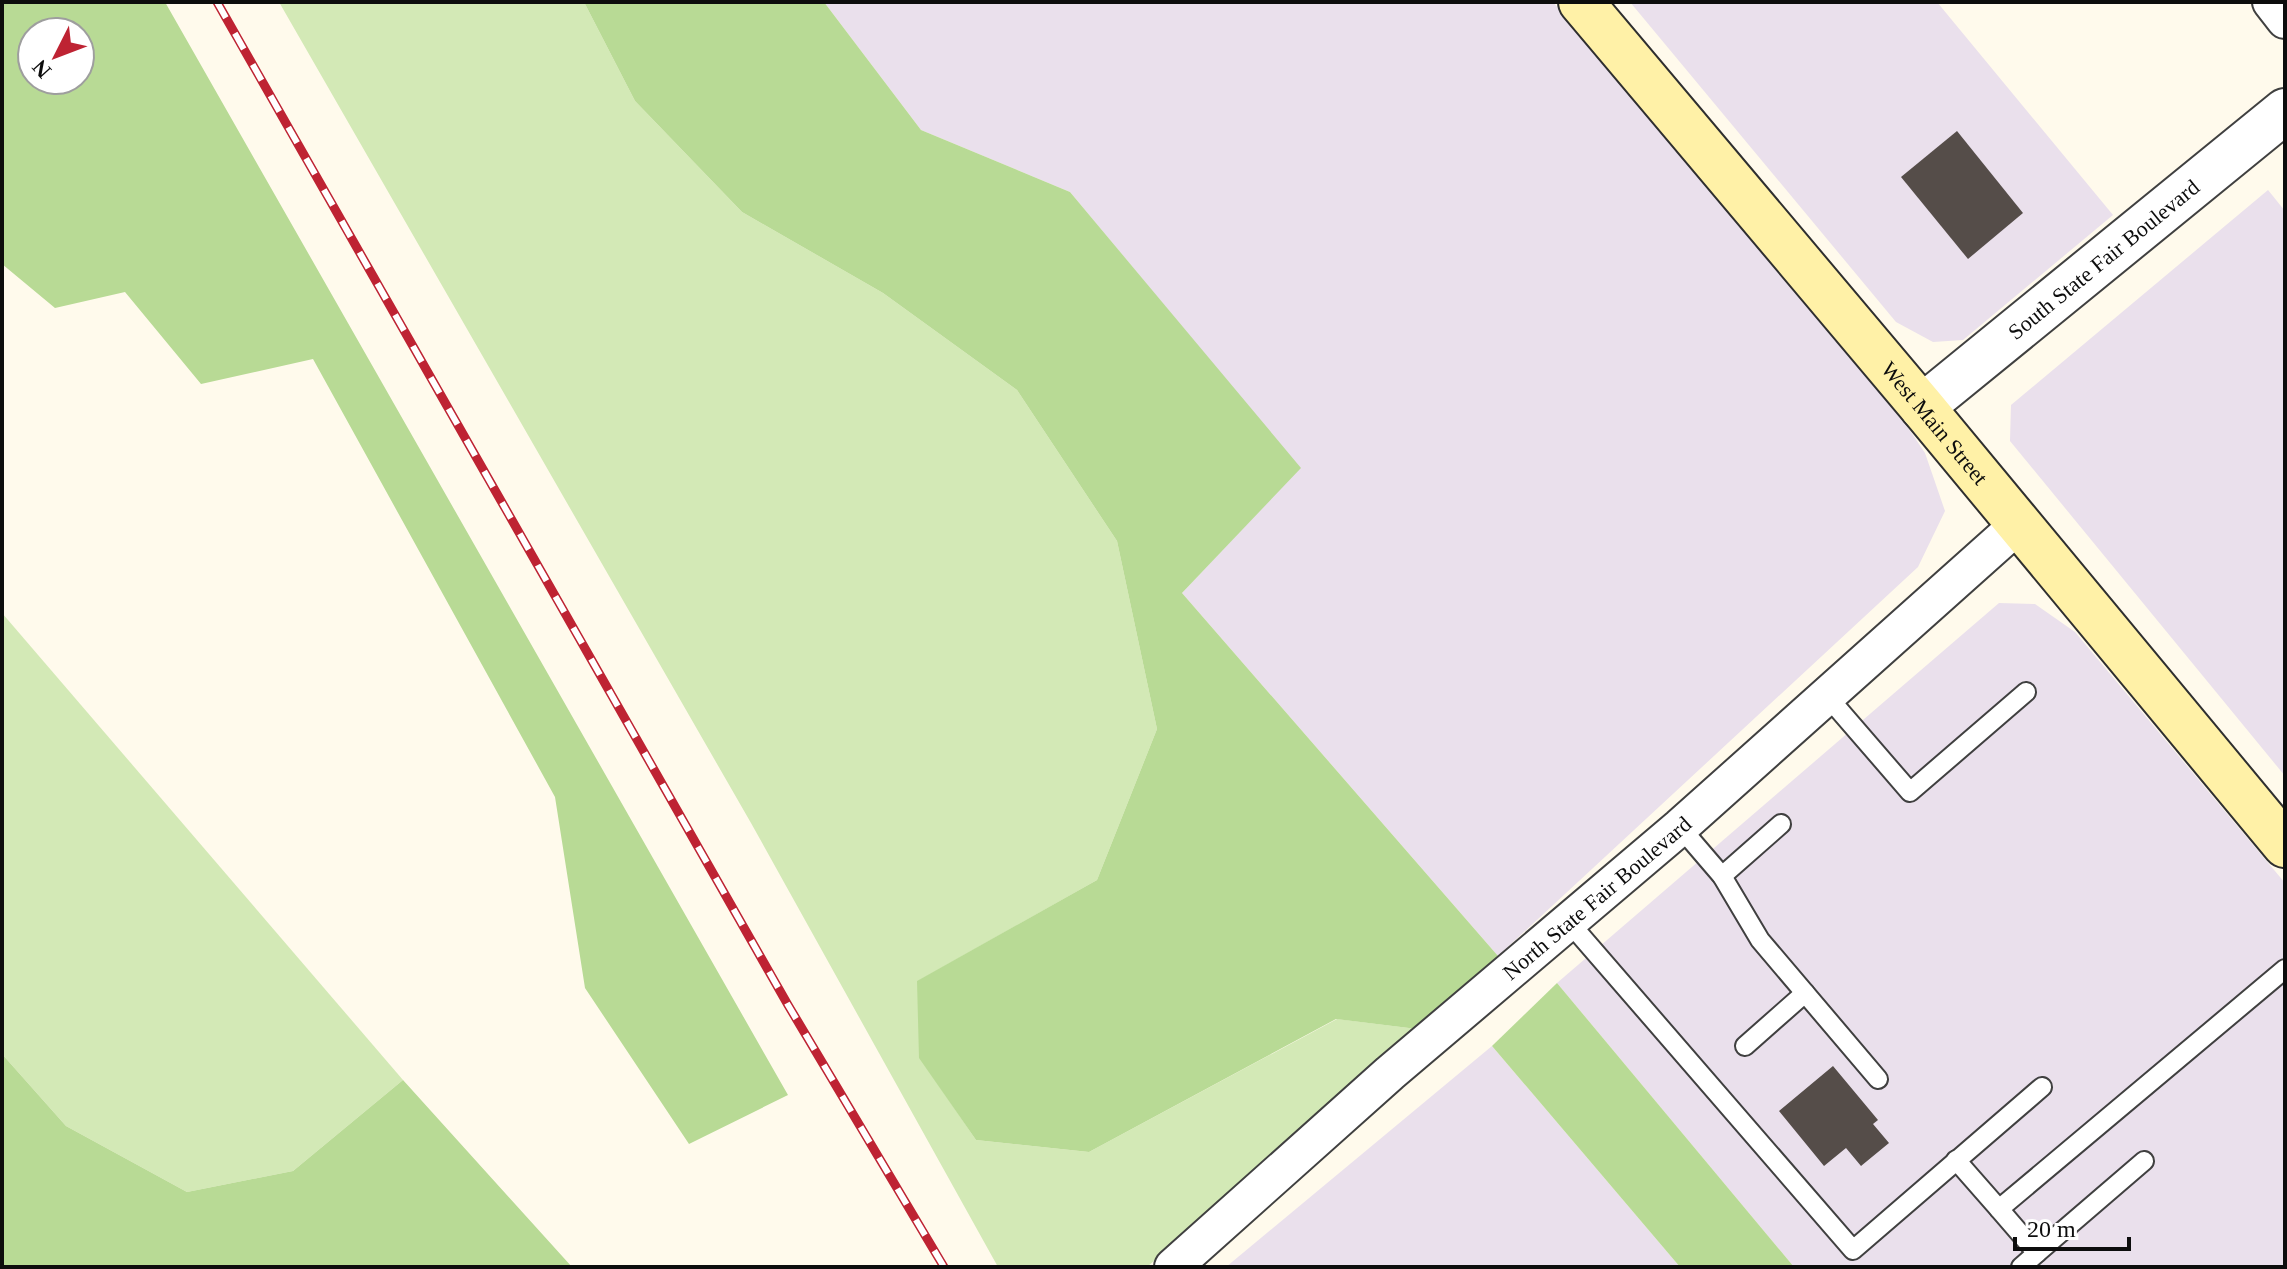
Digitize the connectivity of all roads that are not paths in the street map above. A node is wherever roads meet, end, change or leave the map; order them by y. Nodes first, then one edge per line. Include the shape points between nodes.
1 (1581, 2) edge
2 (2271, 2) edge
3 (2285, 20) edge
4 (2285, 111) edge
5 (1922, 407) junction
6 (2018, 525) junction
7 (2026, 692) dead end
8 (1827, 696) junction
9 (1781, 824) dead end
10 (1680, 827) junction
11 (2285, 845) edge
12 (1722, 876) junction
13 (1568, 921) junction
14 (2285, 969) edge
15 (1805, 993) junction
16 (1745, 1046) dead end
17 (1878, 1079) dead end
18 (2042, 1087) dead end
19 (1956, 1160) junction
20 (2144, 1161) dead end
21 (1999, 1209) junction
22 (2037, 1253) junction
23 (1173, 1267) edge
24 (2021, 1267) edge

1 - 5 main road, West Main Street
2 - 3 street
4 - 5 street, South State Fair Boulevard
5 - 6 main road, West Main Street
6 - 8 street, North State Fair Boulevard
6 - 11 main road, West Main Street
7 - 8 lane via 1910,792
8 - 10 street, North State Fair Boulevard
9 - 12 lane
10 - 12 lane
10 - 13 street, North State Fair Boulevard
12 - 15 lane via 1760,940
13 - 19 lane via 1853,1250
13 - 23 street, North State Fair Boulevard
14 - 21 lane
15 - 16 lane
15 - 17 lane
18 - 19 lane
19 - 21 lane
20 - 22 lane
21 - 22 lane
22 - 24 lane

